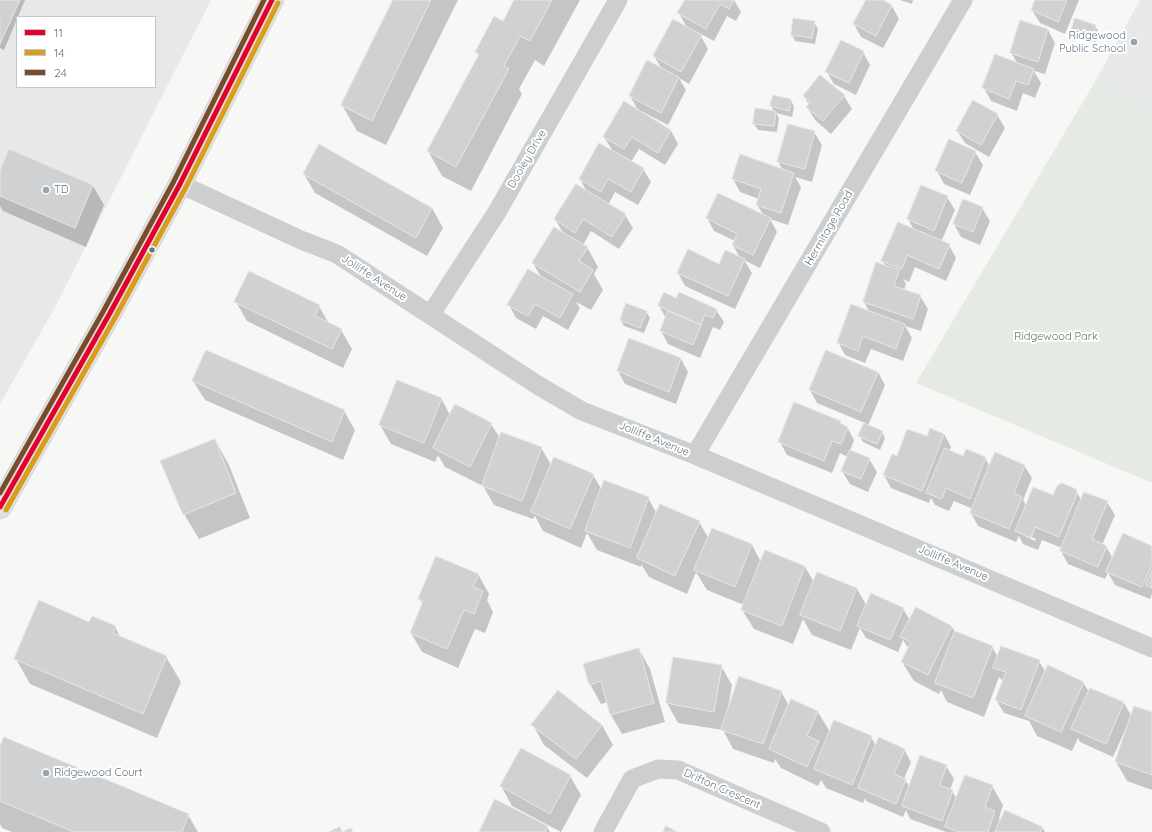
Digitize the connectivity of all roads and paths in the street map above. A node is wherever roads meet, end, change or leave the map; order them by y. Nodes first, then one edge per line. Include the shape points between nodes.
1 (272, 0) edge
2 (618, 0) edge
3 (963, 0) edge
4 (180, 184) junction
5 (431, 314) junction
6 (695, 455) junction
7 (0, 507) edge
8 (1152, 648) edge
9 (603, 832) edge
10 (821, 832) edge

1 - 4 main road
2 - 5 street, Dooley Drive via 497,212
3 - 6 street, Hermitage Road
4 - 5 street, Jolliffe Avenue via 337,254
4 - 7 main road
5 - 6 street, Jolliffe Avenue via 539,386 582,411
6 - 8 street, Jolliffe Avenue
9 - 10 street, Drifton Crescent via 632,779 658,769 678,770

